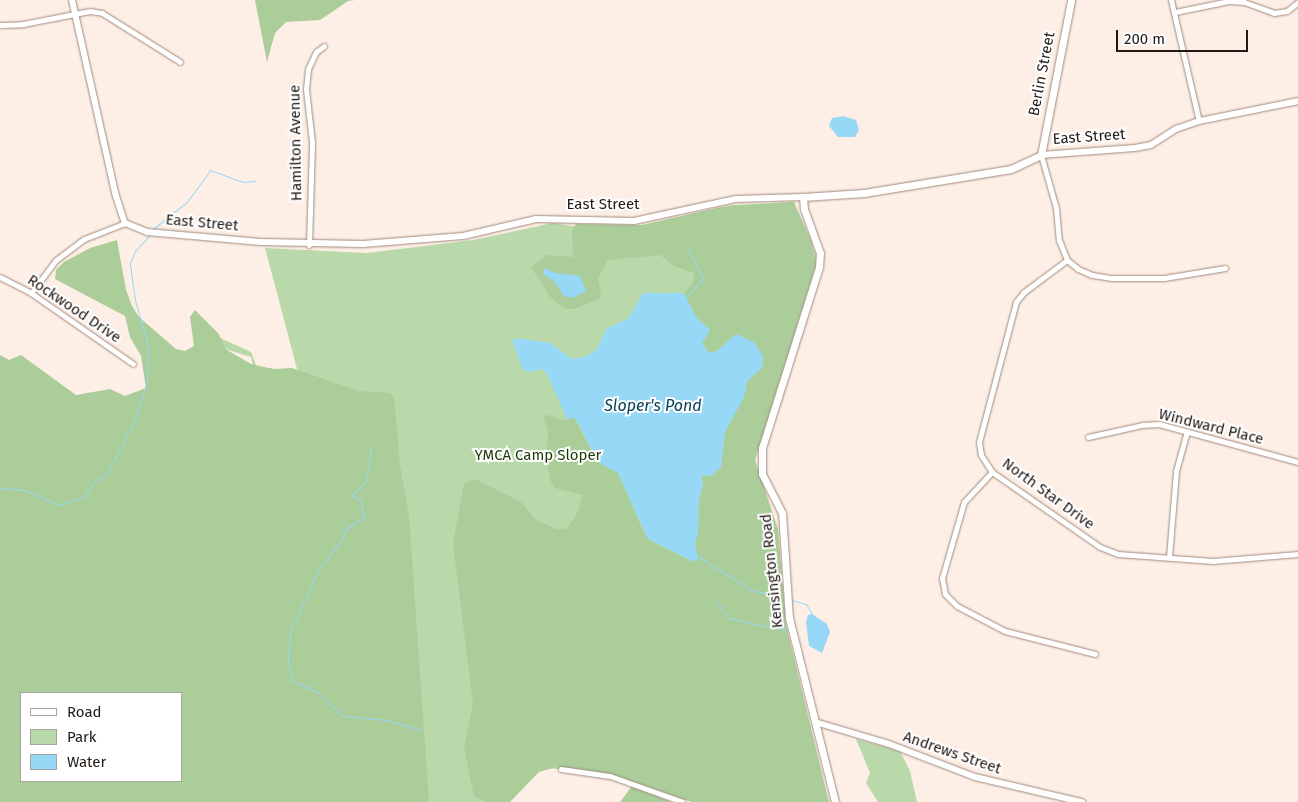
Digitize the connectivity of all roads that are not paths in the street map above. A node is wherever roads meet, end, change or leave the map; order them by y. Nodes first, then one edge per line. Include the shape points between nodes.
1 (72, 0) edge
2 (1071, 0) edge
3 (1171, 0) edge
4 (1298, 2) edge
5 (74, 12) junction
6 (1175, 12) junction
7 (0, 25) edge
8 (324, 46) dead end
9 (180, 62) dead end
10 (1298, 101) edge
11 (1199, 120) junction
12 (1041, 154) junction
13 (803, 197) junction
14 (125, 223) junction
15 (309, 245) junction
16 (1067, 260) junction
17 (1225, 268) dead end
18 (0, 277) edge
19 (31, 293) junction
20 (133, 364) dead end
21 (1187, 431) junction
22 (1088, 437) dead end
23 (1298, 462) edge
24 (992, 472) junction
25 (1298, 554) edge
26 (1169, 557) junction
27 (1095, 654) dead end
28 (815, 722) junction
29 (561, 769) dead end
30 (683, 802) edge
31 (834, 802) edge
32 (1082, 802) edge

1 - 5 street
2 - 12 main road, Berlin Street
3 - 6 street
4 - 6 street via 1287,11 1274,13 1244,2 1230,1
5 - 7 street via 24,24
5 - 9 street via 102,13
5 - 14 street via 115,193
6 - 11 street
8 - 15 street, Hamilton Avenue via 316,52 308,69 306,89 312,142
10 - 11 street, East Street
11 - 12 street, East Street via 1176,129 1151,145
12 - 13 main road, East Street via 1011,169 864,194
12 - 16 street
13 - 15 street, East Street via 736,199 634,221 536,219 463,236
13 - 28 main road, Kensington Road via 820,253 819,267 762,448 762,474 782,513 789,618
14 - 15 street, East Street via 148,232
14 - 19 street via 84,239 56,260
16 - 17 street via 1092,275 1112,278 1164,278
16 - 24 street, North Star Drive via 1024,292 1016,302 979,442 981,455
18 - 19 street, Rockwood Drive
19 - 20 street, Rockwood Drive
21 - 22 street, Windward Place via 1142,425
21 - 23 street, Windward Place
21 - 26 street via 1176,471
24 - 26 street, North Star Drive via 1100,547 1118,554
24 - 27 street via 964,502 942,578 945,594 957,606 1005,631
25 - 26 street, North Star Drive via 1213,562
28 - 31 main road, Kensington Road
28 - 32 street, Andrews Street via 889,744 975,777
29 - 30 street via 610,776

